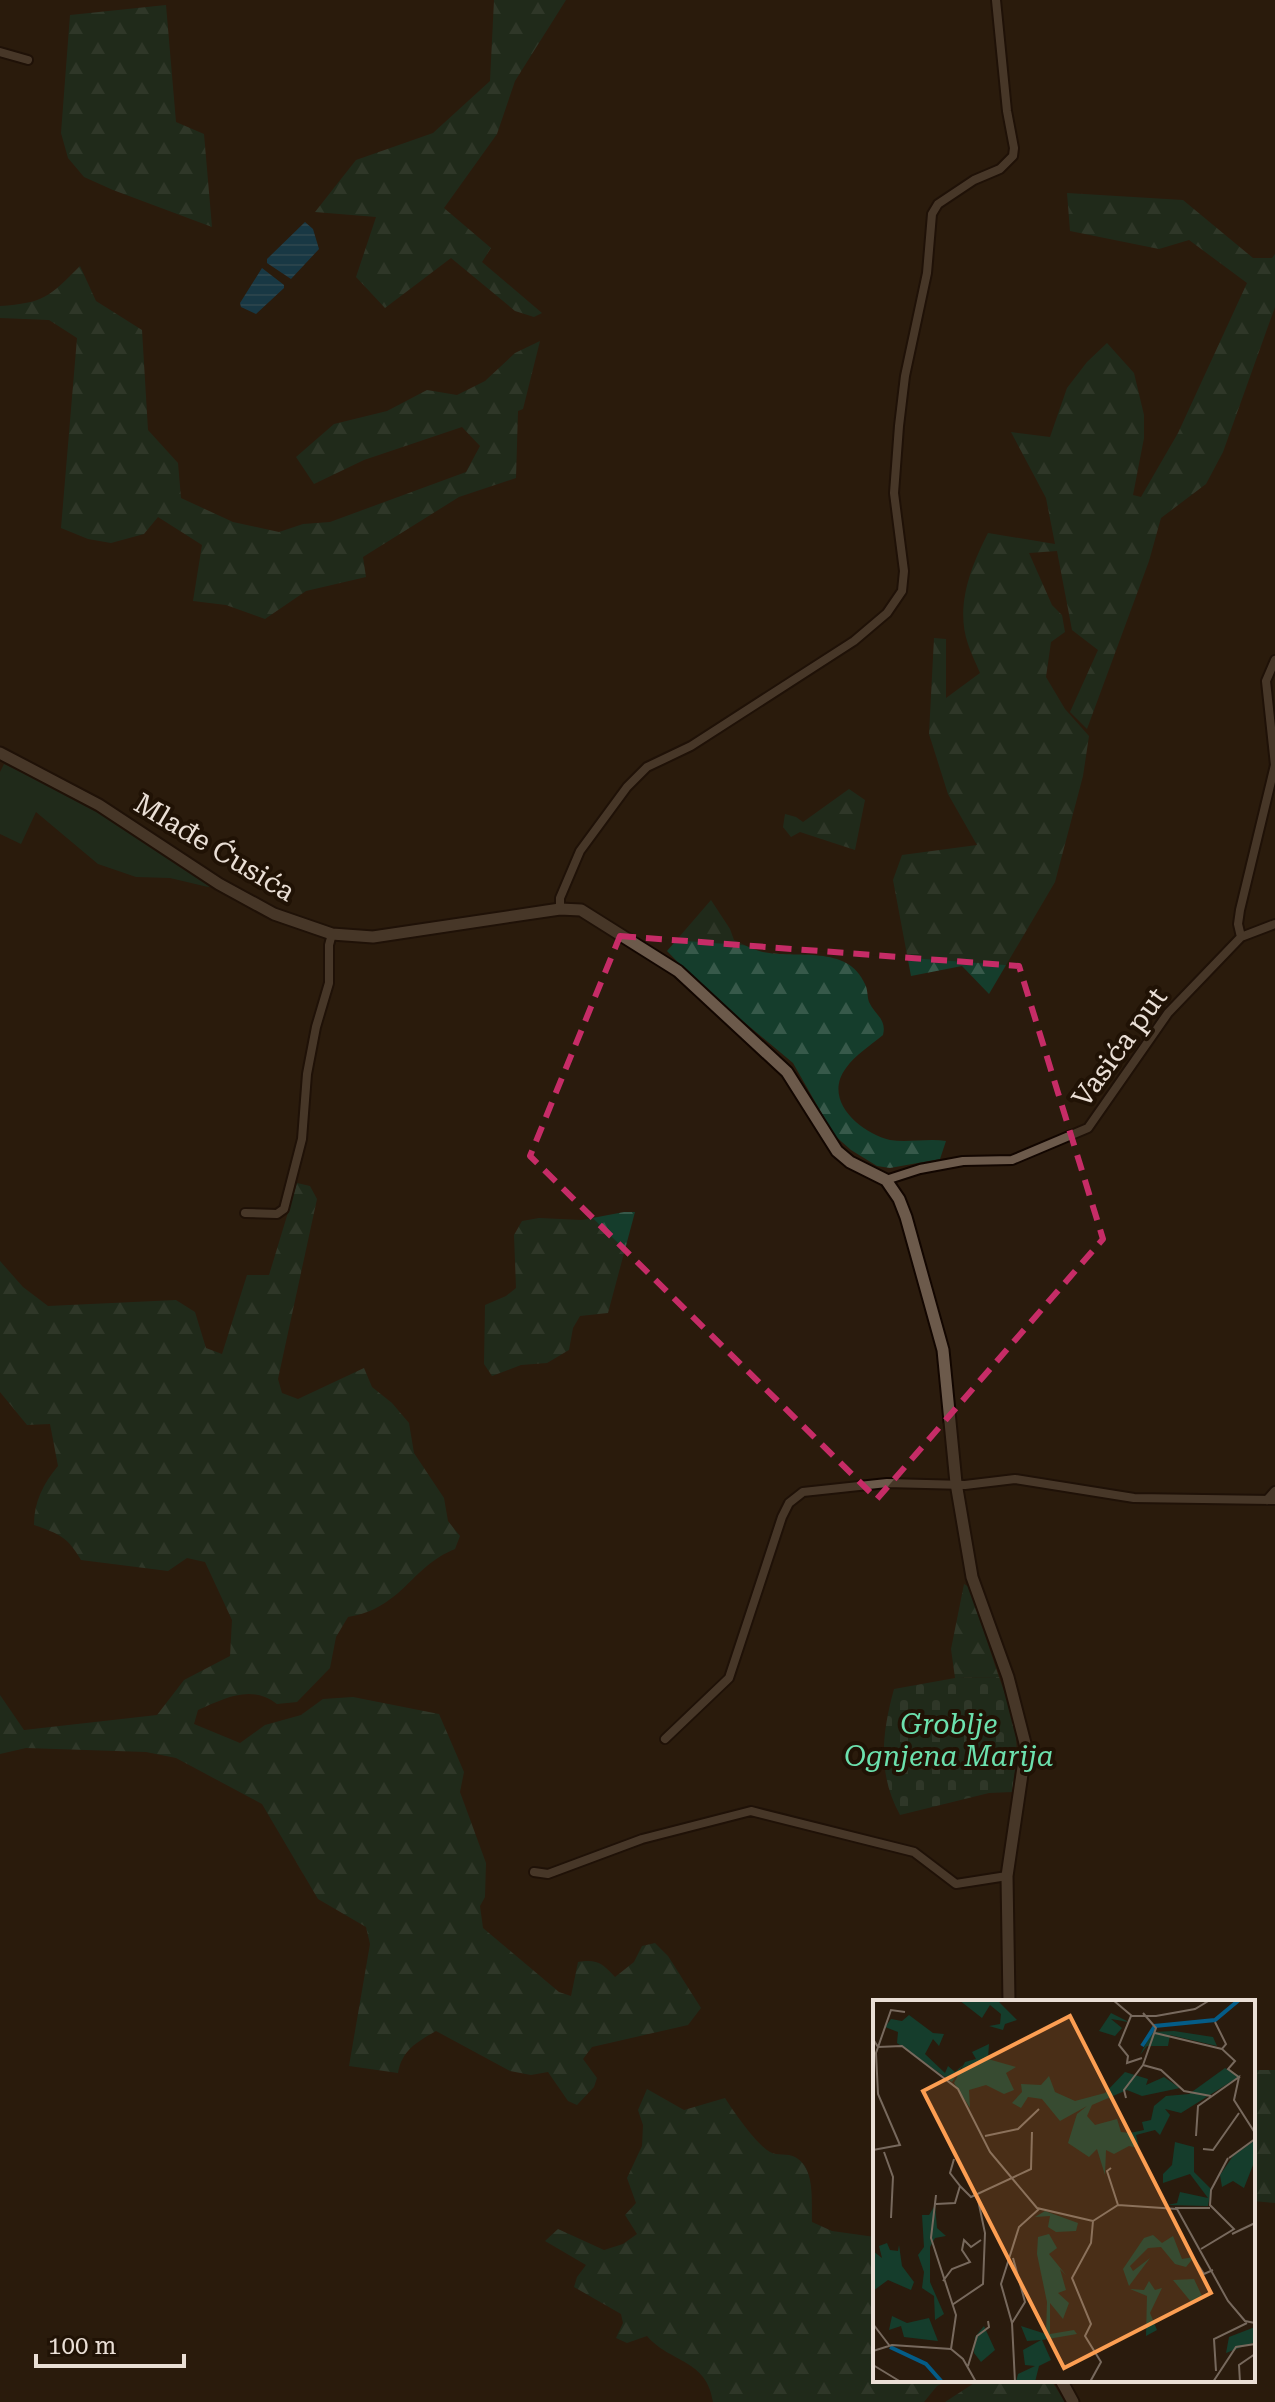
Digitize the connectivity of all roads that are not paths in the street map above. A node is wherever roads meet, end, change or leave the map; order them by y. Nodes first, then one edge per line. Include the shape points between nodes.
1 (996, 0) edge
2 (0, 52) edge
3 (28, 60) dead end
4 (1275, 660) edge
5 (0, 753) edge
6 (560, 909) junction
7 (1275, 924) edge
8 (332, 934) junction
9 (1241, 937) junction
10 (886, 1180) junction
11 (245, 1213) dead end
12 (956, 1483) junction
13 (1275, 1491) edge
14 (1271, 1500) edge
15 (665, 1739) dead end
16 (534, 1872) dead end
17 (1007, 1876) junction
18 (1009, 2000) edge
19 (1062, 2382) edge
20 (1073, 2402) edge

1 - 6 street via 1013,156 938,204 932,214 927,273 899,426 894,493 902,591 887,613 854,641 691,746 647,767 580,851
2 - 3 street
4 - 9 street via 1266,681 1275,765 1240,910
5 - 8 street, Mlađe Ćusića via 99,805 274,914
6 - 8 street, Mlađe Ćusića via 373,937
6 - 10 street via 581,910 678,971 787,1072 837,1151
7 - 9 street, Vasića put
8 - 11 street via 329,983 307,1074 302,1139 284,1209 277,1214
9 - 10 street, Vasića put via 1168,1013 1088,1128 1012,1160 963,1161
10 - 12 street via 906,1217 943,1350
12 - 14 street via 1015,1479 1134,1498
12 - 15 street via 887,1483 795,1496 782,1517 729,1678
12 - 17 street via 972,1577 1008,1677 1026,1747
13 - 14 street
16 - 17 street via 548,1874 642,1839 751,1811 914,1852 956,1884
17 - 18 street
19 - 20 street

